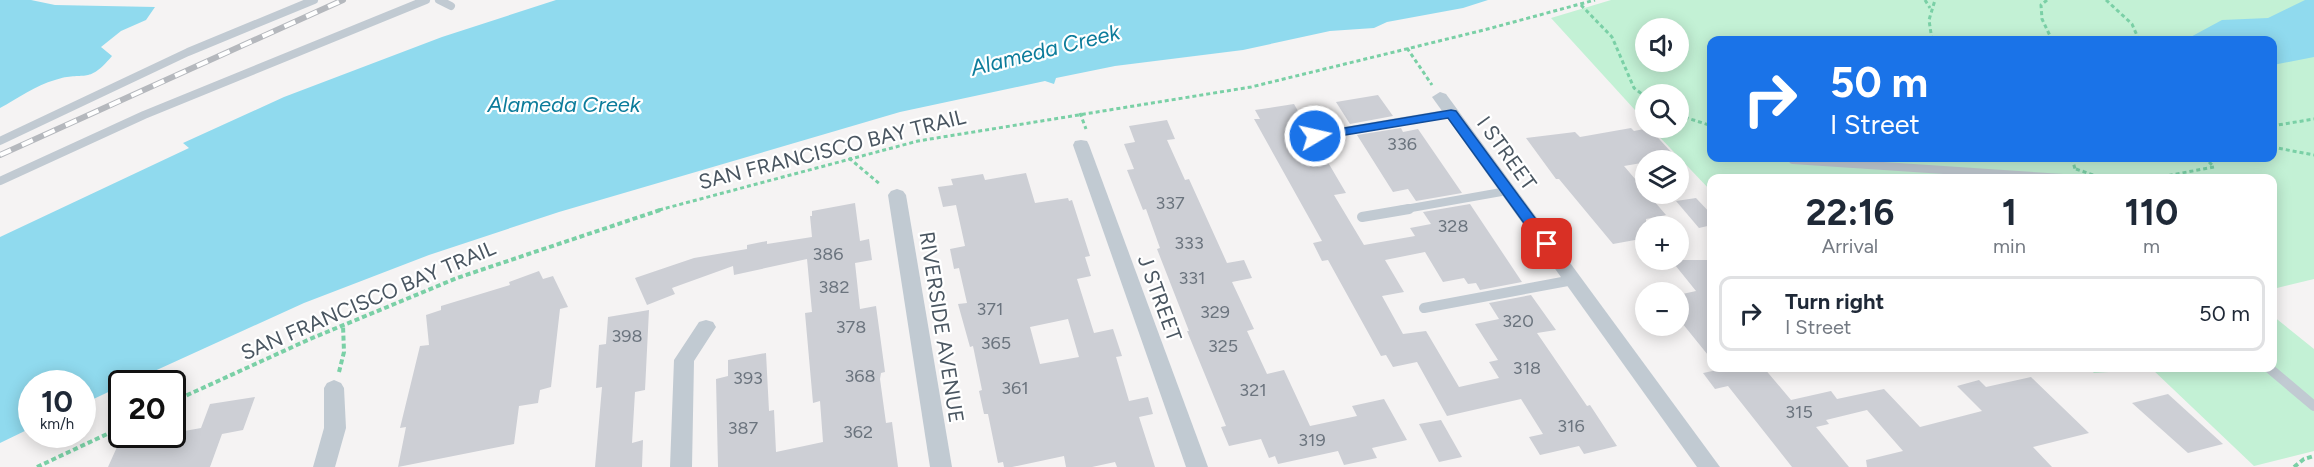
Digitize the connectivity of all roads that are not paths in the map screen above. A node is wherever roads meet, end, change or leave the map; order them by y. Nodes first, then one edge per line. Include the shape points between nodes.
1 (314, 0) edge
2 (426, 0) edge
3 (439, 0) edge
4 (451, 6) dead end
5 (1440, 98) road end
6 (1451, 114) junction
7 (1315, 136) dead end
8 (0, 141) edge
9 (1081, 145) dead end
10 (1823, 162) edge
11 (2003, 174) edge
12 (0, 181) edge
13 (1507, 191) junction
14 (897, 195) road end
15 (1362, 217) dead end
16 (1573, 280) junction
17 (1424, 308) dead end
18 (706, 327) dead end
19 (2274, 372) edge
20 (334, 388) road end
21 (2314, 406) edge
22 (324, 467) edge
23 (681, 467) edge
24 (941, 467) edge
25 (1197, 467) edge
26 (1708, 467) edge

1 - 8 lane via 188,52
2 - 12 lane via 144,115
3 - 4 lane
5 - 6 street, I STREET
6 - 7 lane
6 - 13 street, I STREET
9 - 25 street, J STREET
10 - 11 lane
13 - 15 lane
13 - 16 street, I STREET
14 - 24 street, RIVERSIDE AVENUE
16 - 17 lane
16 - 26 street, I STREET
18 - 23 street via 684,360
19 - 21 lane
20 - 22 street via 335,428

